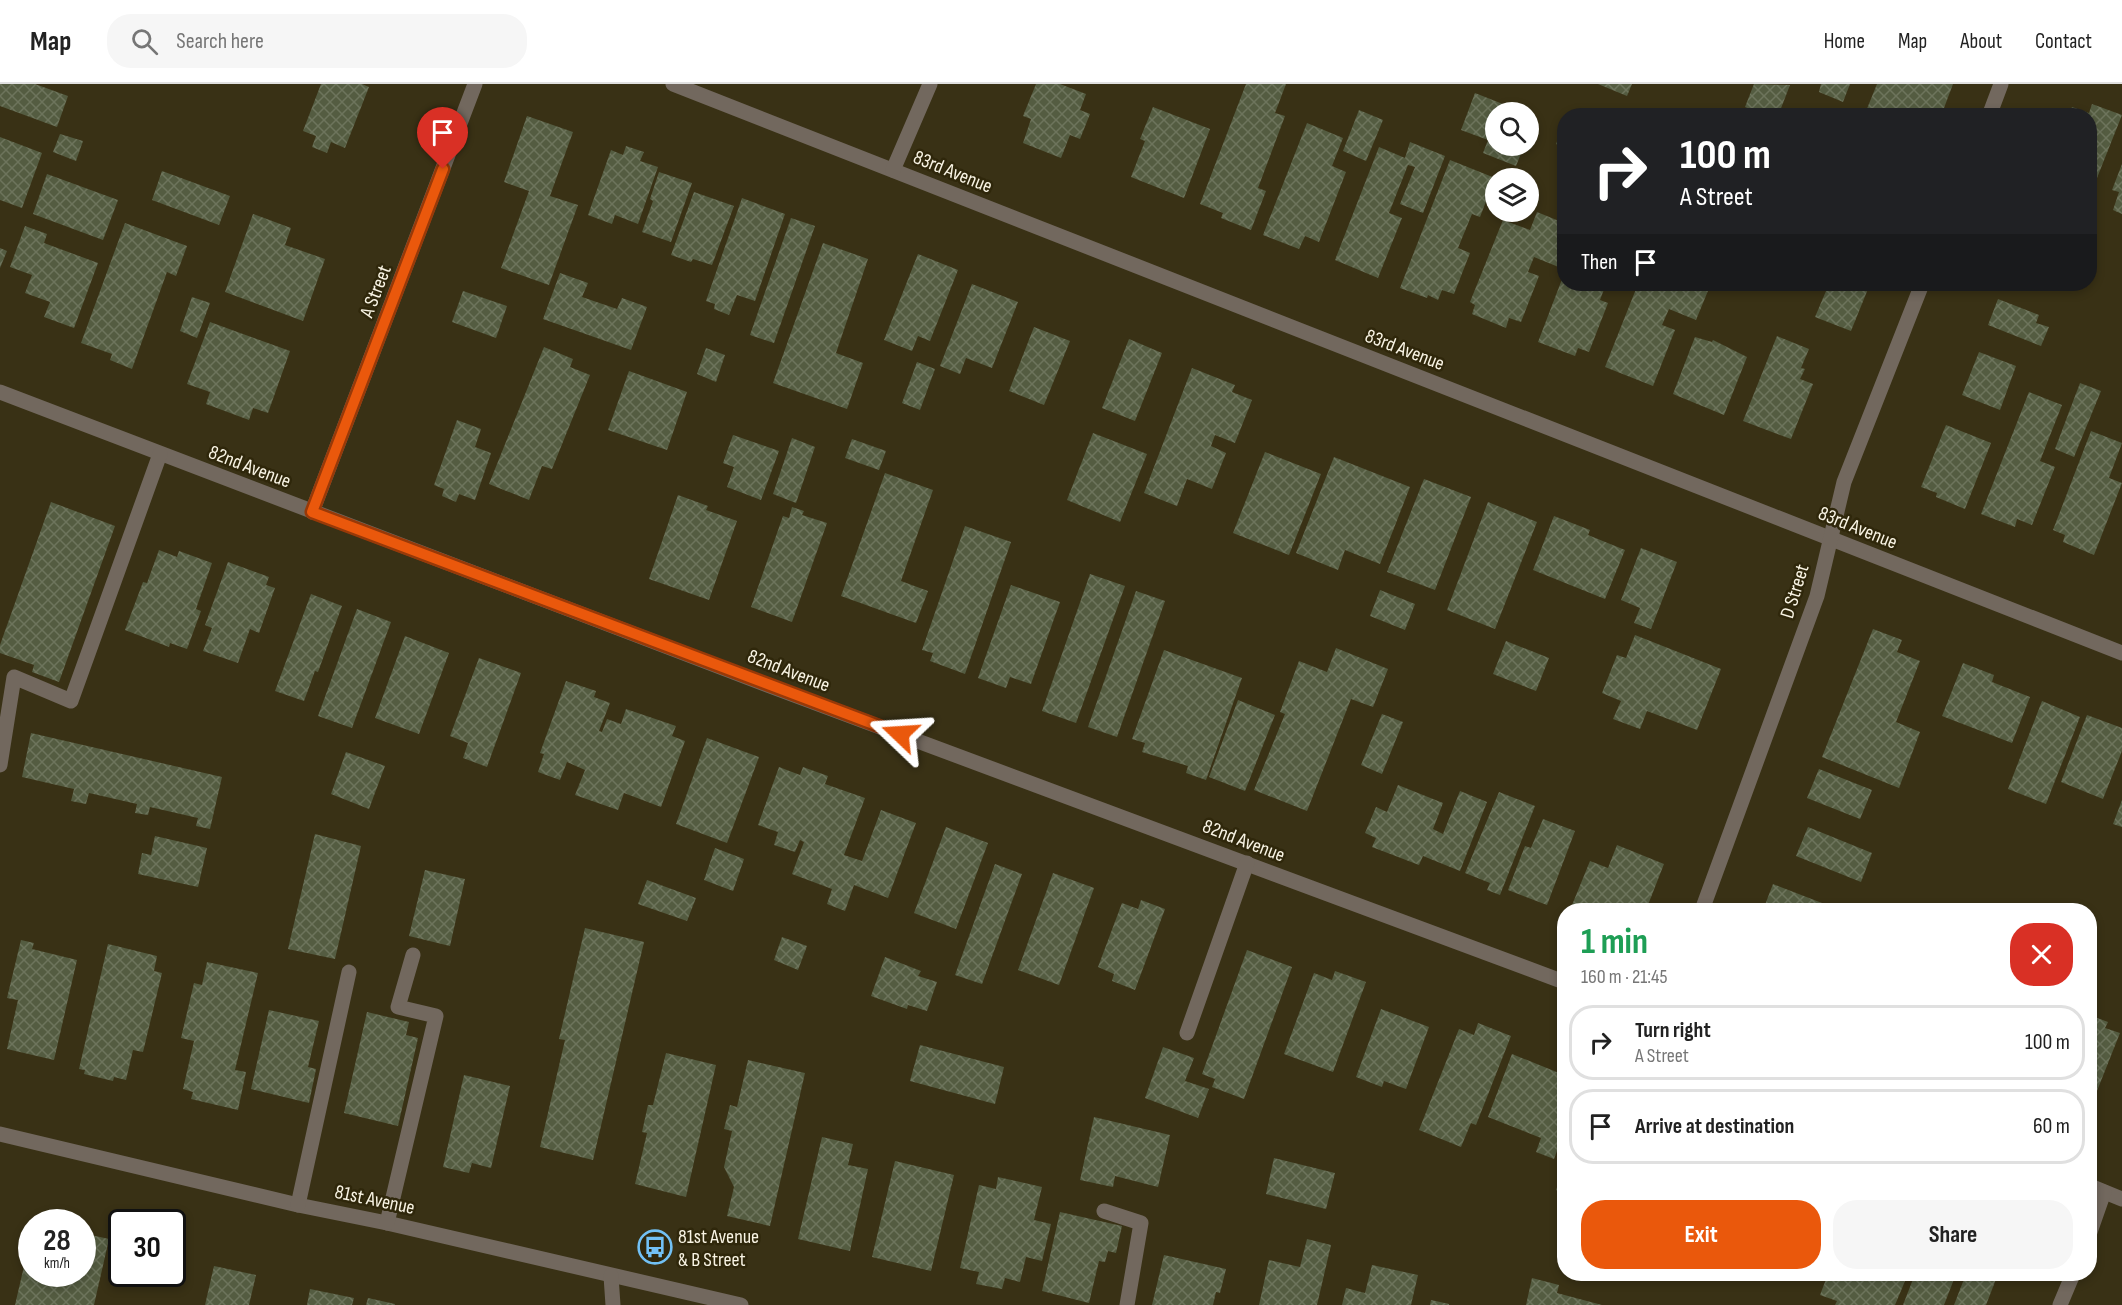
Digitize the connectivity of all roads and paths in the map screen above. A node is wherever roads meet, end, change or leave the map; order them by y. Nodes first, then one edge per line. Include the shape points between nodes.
1 (475, 84) edge
2 (673, 84) edge
3 (930, 84) edge
4 (2001, 84) edge
5 (1992, 108) edge
6 (893, 170) junction
7 (1919, 291) edge
8 (0, 392) edge
9 (160, 454) junction
10 (312, 512) junction
11 (1830, 538) junction
12 (2122, 653) edge
13 (0, 765) edge
14 (1247, 863) junction
15 (1705, 903) edge
16 (412, 956) dead end
17 (349, 972) dead end
18 (1557, 979) edge
19 (1187, 1033) dead end
20 (0, 1134) edge
21 (2097, 1189) edge
22 (2104, 1192) junction
23 (2122, 1199) edge
24 (298, 1205) junction
25 (1104, 1211) dead end
26 (2097, 1212) edge
27 (387, 1223) junction
28 (611, 1276) junction
29 (2070, 1281) edge
30 (613, 1305) edge
31 (741, 1305) edge
32 (1127, 1305) edge
33 (2060, 1305) edge

1 - 10 street, A Street
2 - 6 street, 83rd Avenue
3 - 6 street
4 - 5 street
6 - 11 street, 83rd Avenue
7 - 11 street, D Street via 1844,482
8 - 9 street, 82nd Avenue
9 - 10 street, 82nd Avenue
9 - 13 street via 71,700 14,677
10 - 14 street, 82nd Avenue
11 - 12 street, 83rd Avenue
11 - 15 street, D Street via 1817,596
14 - 18 street, 82nd Avenue
14 - 19 street
16 - 27 street via 398,1007 436,1016
17 - 24 street
20 - 24 street, 81st Avenue
21 - 22 street
22 - 23 street
22 - 26 street
24 - 27 street, 81st Avenue
25 - 32 street via 1141,1222
27 - 28 street, 81st Avenue
28 - 30 street
28 - 31 street, 81st Avenue
29 - 33 street

